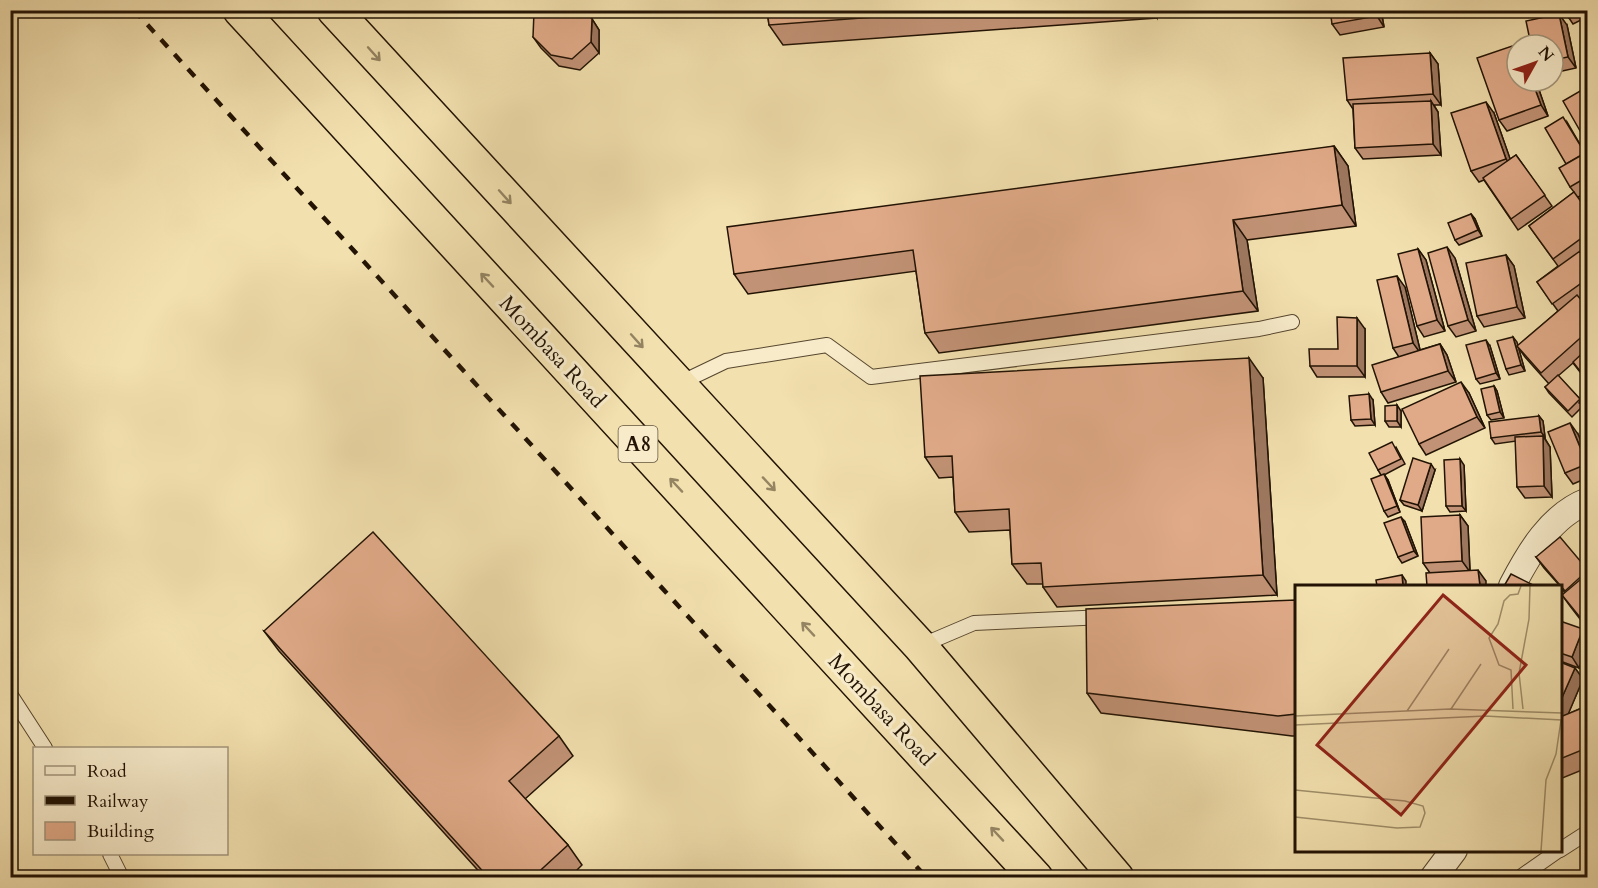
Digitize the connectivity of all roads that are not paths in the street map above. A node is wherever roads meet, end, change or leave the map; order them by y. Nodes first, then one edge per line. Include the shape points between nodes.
1 (240, 10) edge
2 (334, 10) edge
3 (1292, 322) dead end
4 (676, 384) junction
5 (1587, 501) edge
6 (1513, 585) edge
7 (1117, 616) edge
8 (920, 646) junction
9 (10, 694) edge
10 (44, 747) edge
11 (1587, 832) edge
12 (1562, 849) edge
13 (1452, 852) edge
14 (1557, 852) edge
15 (110, 855) edge
16 (122, 878) edge
17 (1036, 878) edge
18 (1117, 878) edge
19 (1433, 878) edge
20 (1518, 878) edge

17 -> 1 highway, Mombasa Road / A8
2 -> 4 highway
3 - 4 lane via 871,377 827,345 726,362
4 -> 8 highway
5 - 6 street via 1564,514 1550,529 1528,555
7 - 8 lane via 974,623
8 - 18 highway
9 - 10 lane
11 - 12 lane
13 - 19 street
14 - 20 lane
15 - 16 lane

